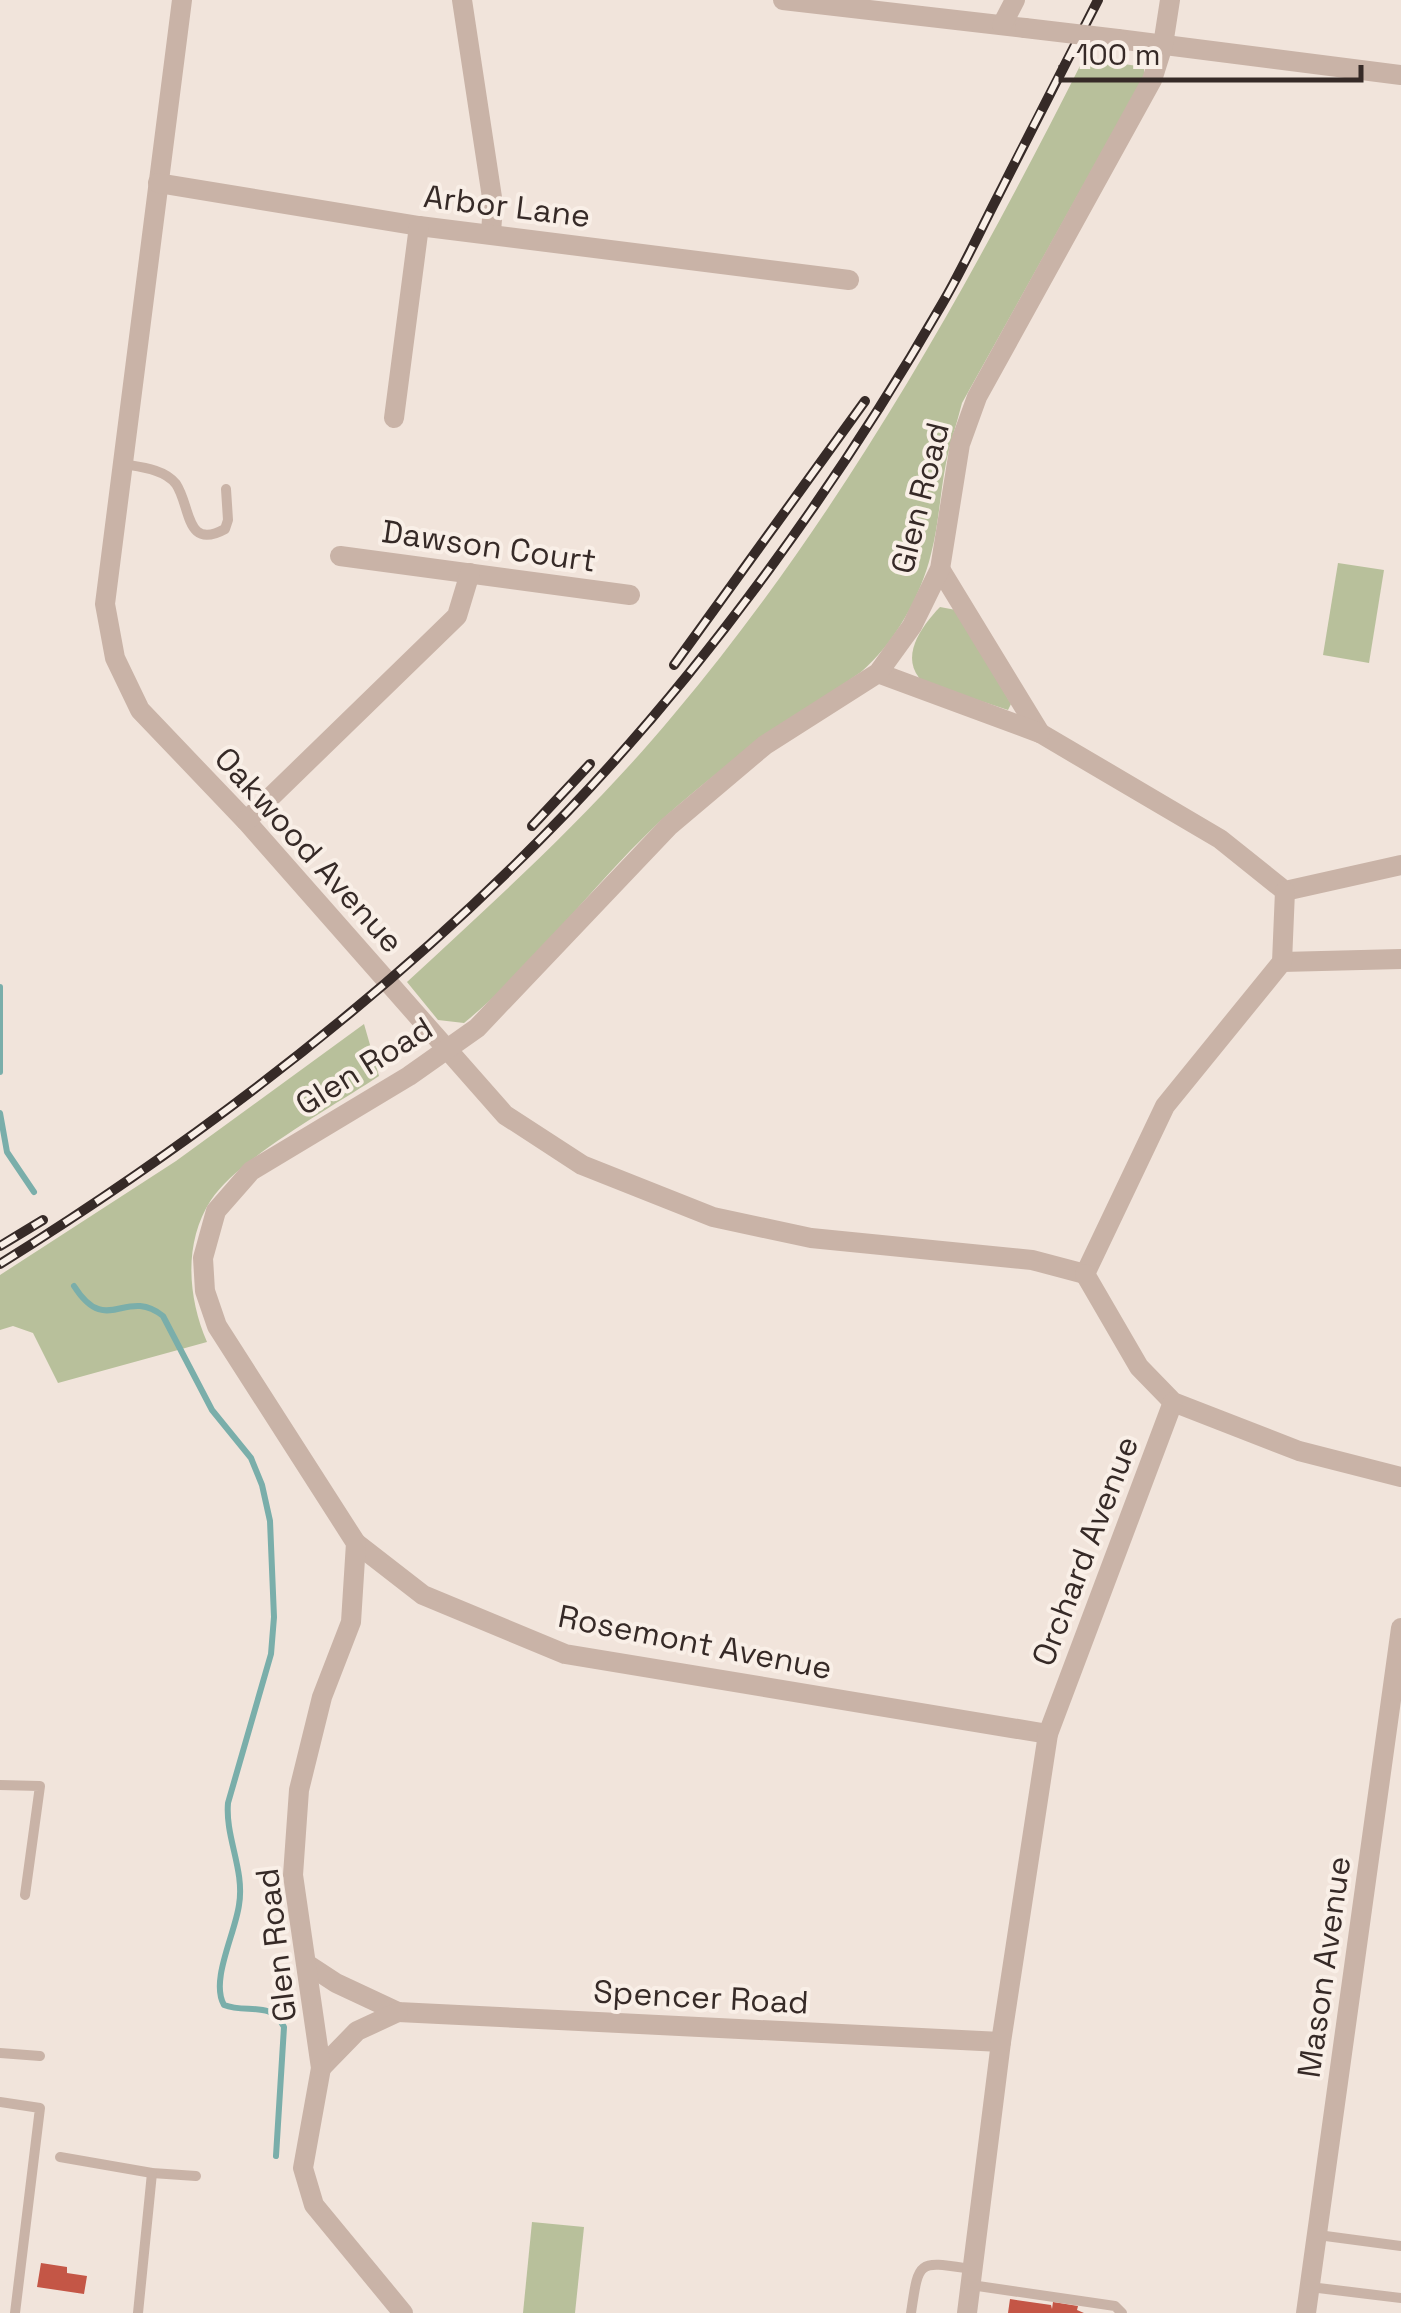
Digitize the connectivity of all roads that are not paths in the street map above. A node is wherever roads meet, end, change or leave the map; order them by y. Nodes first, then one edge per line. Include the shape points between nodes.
1 (182, 0) edge
2 (462, 0) edge
3 (783, 0) edge
4 (1015, 0) edge
5 (1170, 0) edge
6 (887, 7) edge
7 (1002, 25) junction
8 (1163, 45) junction
9 (1401, 76) edge
10 (158, 183) junction
11 (420, 226) junction
12 (491, 234) junction
13 (849, 280) dead end
14 (394, 418) dead end
15 (122, 464) junction
16 (226, 489) dead end
17 (340, 556) dead end
18 (940, 569) junction
19 (470, 572) junction
20 (630, 594) dead end
21 (878, 673) junction
22 (1040, 734) junction
23 (246, 821) junction
24 (1401, 865) edge
25 (1285, 891) junction
26 (1401, 959) edge
27 (1282, 962) junction
28 (448, 1050) junction
29 (1085, 1274) junction
30 (1173, 1402) junction
31 (1401, 1476) edge
32 (356, 1543) junction
33 (1401, 1628) edge
34 (1048, 1734) junction
35 (0, 1784) edge
36 (25, 1895) dead end
37 (307, 1964) junction
38 (398, 2012) junction
39 (1001, 2042) junction
40 (0, 2053) edge
41 (40, 2056) dead end
42 (320, 2068) junction
43 (0, 2102) edge
44 (60, 2157) dead end
45 (152, 2173) junction
46 (196, 2176) dead end
47 (1318, 2235) junction
48 (1401, 2246) edge
49 (972, 2277) junction
50 (1310, 2288) junction
51 (1401, 2298) edge
52 (15, 2313) edge
53 (138, 2313) edge
54 (402, 2313) edge
55 (911, 2313) edge
56 (966, 2313) edge
57 (1122, 2313) edge
58 (1306, 2313) edge

1 - 10 street, Oakwood Avenue
2 - 12 street via 494,204
3 - 6 street
4 - 7 street
5 - 8 street, Glen Road
6 - 7 street
7 - 8 street, bridge
8 - 9 street
8 - 18 street, Glen Road via 1152,80 977,397 960,444
10 - 11 street, Arbor Lane
10 - 15 street, Oakwood Avenue
11 - 12 street, Arbor Lane
11 - 14 street
12 - 13 street, Arbor Lane
15 - 16 lane via 175,483 199,534 225,529
15 - 23 street, Oakwood Avenue via 106,604 114,658 140,710
17 - 19 street, Dawson Court
18 - 21 street, Glen Road via 912,626
18 - 22 street
19 - 20 street, Dawson Court
19 - 23 street via 457,616
21 - 22 street
21 - 28 street, Glen Road via 765,745 669,826 478,1028
22 - 25 street via 1220,839
23 - 28 street, Oakwood Avenue
24 - 25 street
25 - 27 street
26 - 27 street
27 - 29 street via 1165,1106
28 - 29 street, Oakwood Avenue via 505,1115 582,1165 713,1217 811,1238 1032,1260
28 - 32 street, Glen Road via 251,1171 216,1211 203,1258 217,1326
29 - 30 street via 1138,1367
30 - 31 street via 1298,1451
30 - 34 street, Orchard Avenue
32 - 34 street, Rosemont Avenue via 422,1595 564,1654
32 - 37 street, Glen Road via 352,1622 322,1698 299,1790 294,1875
33 - 47 street, Mason Avenue
34 - 39 street, Orchard Avenue
35 - 36 lane via 40,1786
37 - 38 street, Spencer Road
37 - 42 street, Glen Road
38 - 39 street, Spencer Road
38 - 42 street, Spencer Road via 357,2031
39 - 49 street, Orchard Avenue
40 - 41 lane
42 - 54 street, Glen Road via 303,2168 314,2205
43 - 52 lane via 40,2108
44 - 45 lane
45 - 46 lane
45 - 53 lane
47 - 48 lane
47 - 50 street, Mason Avenue
49 - 55 lane via 924,2266 917,2272
49 - 56 street, Orchard Avenue
49 - 57 lane via 1115,2306
50 - 51 lane
50 - 58 street, Mason Avenue

